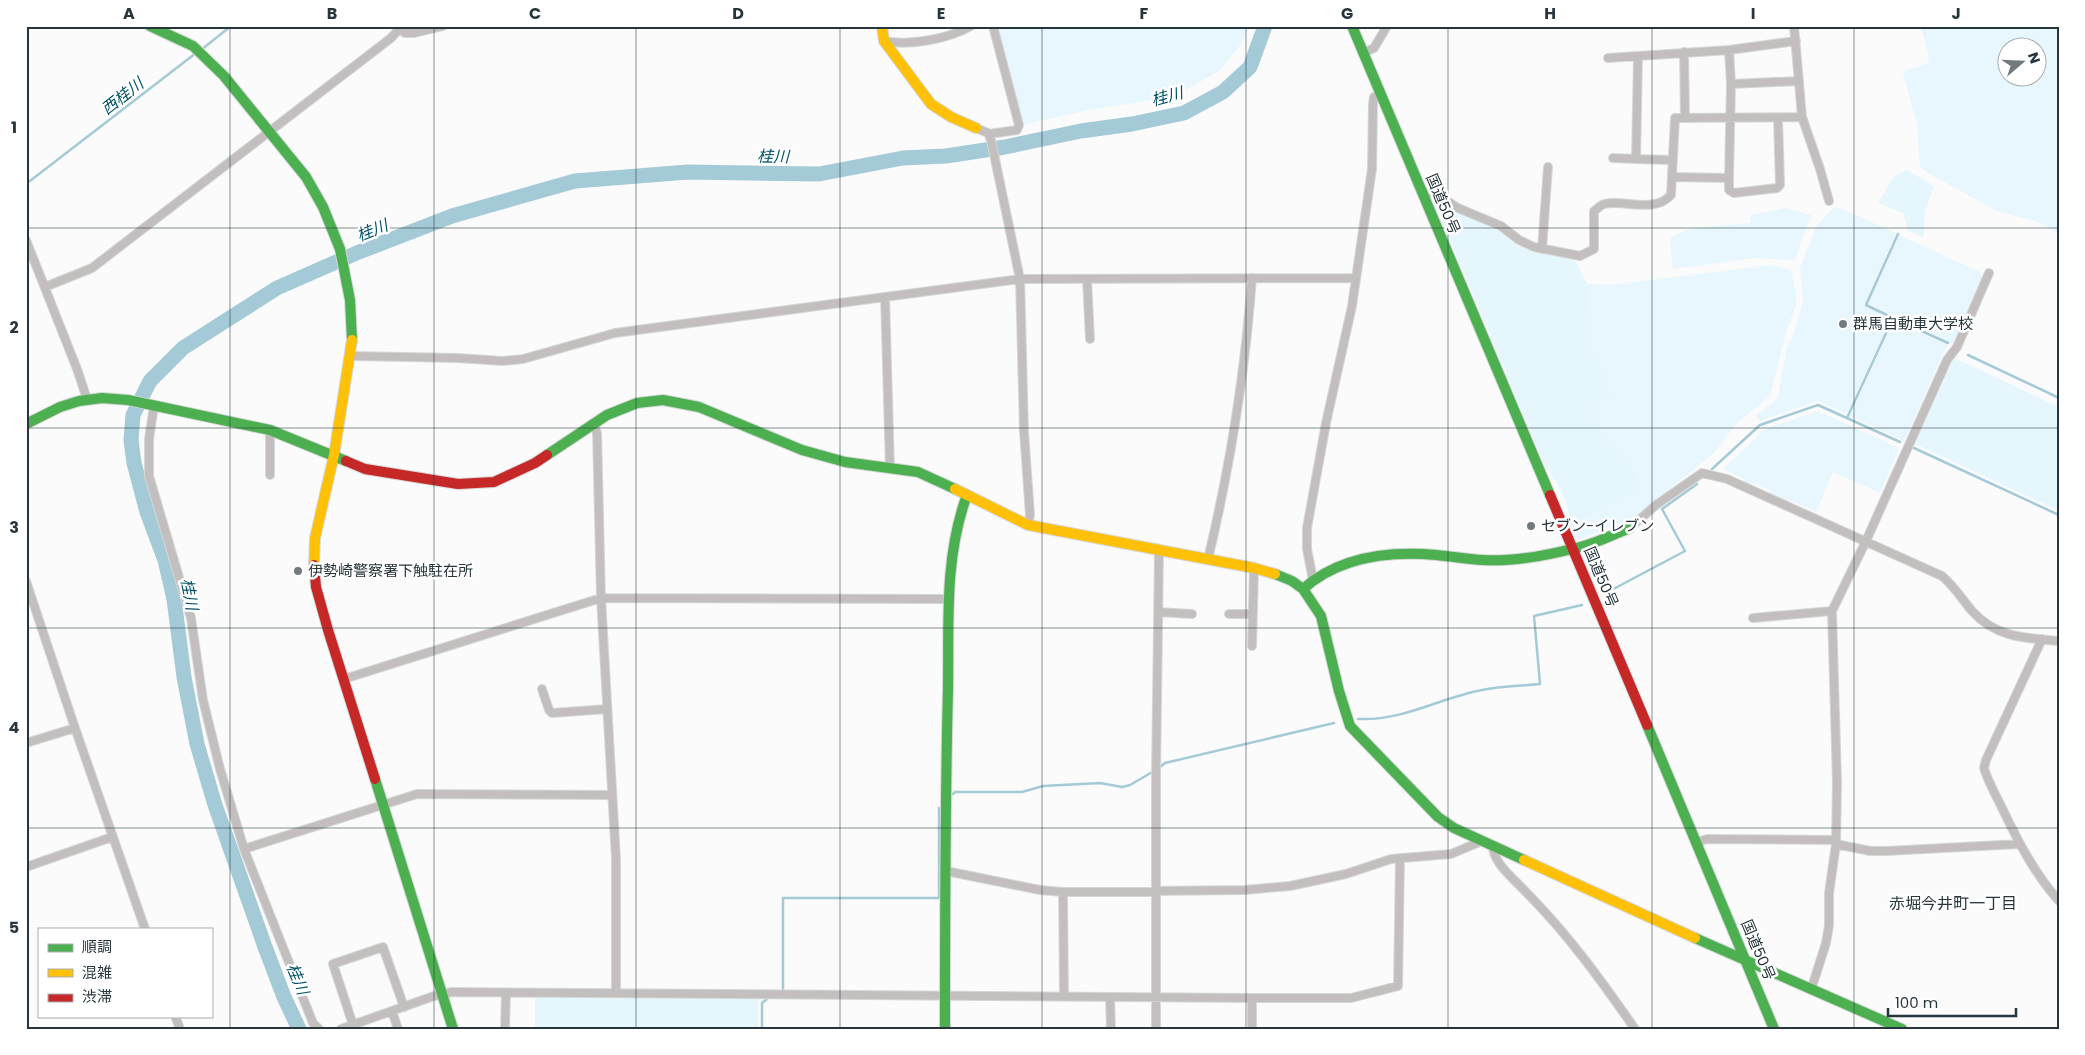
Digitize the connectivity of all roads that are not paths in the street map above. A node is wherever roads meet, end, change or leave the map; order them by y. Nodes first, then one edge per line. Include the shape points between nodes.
1 (150, 26) edge
2 (443, 26) edge
3 (882, 26) edge
4 (971, 26) edge
5 (993, 26) edge
6 (1352, 26) edge
7 (1386, 26) edge
8 (1794, 26) edge
9 (401, 28) edge
10 (884, 41) junction
11 (1796, 41) junction
12 (1729, 50) junction
13 (1684, 52) junction
14 (1363, 53) junction
15 (1638, 56) junction
16 (1608, 58) dead end
17 (1799, 81) junction
18 (1730, 84) junction
19 (1380, 94) junction
20 (1685, 117) junction
21 (1802, 117) junction
22 (1730, 118) junction
23 (1778, 118) junction
24 (976, 128) joint
25 (270, 130) junction
26 (990, 137) junction
27 (1613, 158) dead end
28 (1636, 159) junction
29 (1671, 160) junction
30 (1548, 167) dead end
31 (1672, 177) junction
32 (1729, 178) junction
33 (1422, 192) junction
34 (1829, 201) dead end
35 (26, 240) edge
36 (1542, 249) junction
37 (1989, 273) dead end
38 (1252, 278) junction
39 (1356, 278) junction
40 (1020, 279) junction
41 (1087, 279) junction
42 (46, 287) junction
43 (885, 297) junction
44 (1090, 339) dead end
45 (350, 356) junction
46 (87, 399) junction
47 (152, 406) junction
48 (593, 423) junction
49 (26, 424) edge
50 (270, 430) junction
51 (334, 456) junction
52 (890, 468) junction
53 (270, 475) dead end
54 (967, 495) junction
55 (1028, 524) junction
56 (1630, 528) joint
57 (1866, 540) junction
58 (1572, 548) junction
59 (1159, 550) junction
60 (1208, 559) junction
61 (1254, 568) junction
62 (1312, 580) junction
63 (27, 584) edge
64 (1303, 589) junction
65 (600, 598) junction
66 (950, 599) junction
67 (1832, 611) junction
68 (1158, 612) junction
69 (1192, 614) dead end
70 (1229, 614) dead end
71 (1252, 614) junction
72 (1753, 618) dead end
73 (2042, 640) junction
74 (2059, 641) edge
75 (1252, 646) dead end
76 (344, 679) junction
77 (542, 689) dead end
78 (607, 708) junction
79 (74, 728) junction
80 (26, 743) edge
81 (612, 795) junction
82 (383, 804) junction
83 (112, 837) junction
84 (1482, 841) junction
85 (1697, 842) junction
86 (1836, 842) junction
87 (2020, 844) junction
88 (1493, 846) junction
89 (244, 849) junction
90 (1400, 858) junction
91 (26, 867) edge
92 (946, 871) junction
93 (1156, 891) junction
94 (1063, 892) junction
95 (2059, 901) edge
96 (144, 928) edge
97 (1748, 962) junction
98 (1811, 990) junction
99 (506, 992) junction
100 (616, 993) junction
101 (442, 994) junction
102 (945, 996) junction
103 (1064, 996) junction
104 (1110, 997) junction
105 (1156, 998) junction
106 (1252, 998) junction
107 (404, 1007) junction
108 (392, 1011) junction
109 (352, 1024) junction
110 (318, 1029) edge
111 (341, 1029) edge
112 (398, 1029) edge
113 (453, 1029) edge
114 (505, 1029) edge
115 (945, 1029) edge
116 (1111, 1029) edge
117 (1156, 1029) edge
118 (1252, 1029) edge
119 (1635, 1029) edge
120 (1774, 1029) edge
121 (1902, 1029) edge

1 - 25 main road via 183,40 199,51
2 - 9 street via 405,34
3 - 10 main road
4 - 10 street via 929,39
5 - 26 street via 1019,125 1017,130
6 - 14 main road, 国道50号
7 - 14 street via 1374,48
8 - 11 street
9 - 25 street
10 - 24 main road via 931,104
11 - 12 street
11 - 17 street
12 - 13 street
12 - 18 street
13 - 15 street
13 - 20 street
14 - 19 main road, 国道50号
15 - 16 street
15 - 28 street
17 - 18 street
17 - 21 street
18 - 22 street
19 - 33 main road, 国道50号
19 - 39 street via 1374,97 1373,104 1372,169
20 - 22 street
20 - 29 street via 1673,121
21 - 23 street
21 - 34 street
22 - 23 street
22 - 32 street
23 - 32 street via 1780,185 1734,193 1730,190
24 - 26 street via 988,132
25 - 42 street via 92,268
25 - 45 main road via 316,195 340,249 352,319
26 - 40 street
27 - 28 street
28 - 29 street
29 - 31 street
30 - 36 street
31 - 32 street
31 - 36 street via 1671,195 1652,205 1604,204 1594,211 1594,248 1591,252 1580,256
33 - 36 street via 1436,194 1458,208 1501,226 1519,240
33 - 58 main road, 国道50号
35 - 42 street
37 - 57 street
38 - 39 street
38 - 41 street
38 - 60 street via 1224,490
39 - 62 street via 1307,528
40 - 41 street
40 - 43 street
40 - 55 street
41 - 44 street
42 - 46 street
43 - 45 street via 615,333 523,359
43 - 52 street
45 - 51 main road
46 - 47 main road via 111,398
46 - 49 main road via 60,407
47 - 50 main road
47 - 89 street via 149,476 191,618 203,700
48 - 51 main road via 529,466 494,482 458,484 365,469
48 - 52 main road via 637,403 674,401 699,407 802,450 845,462
48 - 65 street via 597,433
50 - 51 main road
50 - 53 street
51 - 76 main road via 315,538 314,565 320,601
52 - 54 main road via 918,472
54 - 55 main road
54 - 66 main road via 954,534
55 - 59 main road
56 - 57 street via 1702,473 1738,483
56 - 58 main road
57 - 67 street
57 - 73 street via 1942,576 1988,626 2006,634
58 - 62 main road via 1497,561 1419,553 1392,554 1360,558
58 - 85 main road, 国道50号
59 - 60 main road
59 - 68 street
60 - 61 main road
61 - 64 main road via 1282,576
61 - 71 street
62 - 64 main road
63 - 79 street
64 - 84 main road via 1321,616 1350,726 1438,817
65 - 66 street
65 - 76 street
65 - 78 street
66 - 92 main road
67 - 72 street
67 - 86 street
68 - 69 street
68 - 93 street
70 - 71 street
71 - 75 street
73 - 74 street
73 - 87 street via 1984,765
76 - 82 main road
77 - 78 street via 552,713
78 - 81 street
79 - 80 street
79 - 83 street
81 - 82 street via 417,794
81 - 100 street via 616,859
82 - 89 street
82 - 101 main road
83 - 91 street
83 - 96 street
84 - 88 main road
84 - 90 street via 1451,854
85 - 86 street via 1707,839
85 - 97 main road, 国道50号
86 - 87 street via 1887,851
86 - 98 street via 1826,943
87 - 95 street via 2041,881
88 - 97 main road
88 - 119 street via 1494,856 1558,924
89 - 110 street
90 - 93 street via 1290,886
90 - 106 street via 1398,986 1352,998
92 - 94 street
92 - 102 main road
93 - 94 street
93 - 105 street
94 - 103 street
97 - 98 main road
97 - 120 main road, 国道50号
98 - 121 main road
99 - 100 street
99 - 101 street
99 - 114 street
100 - 102 street
101 - 107 street
101 - 113 main road
102 - 103 street
102 - 115 main road
103 - 104 street
104 - 105 street
104 - 116 street
105 - 106 street
105 - 117 street
106 - 118 street
107 - 108 street
107 - 109 street via 383,947 333,964
108 - 109 street
108 - 112 street
109 - 111 street

